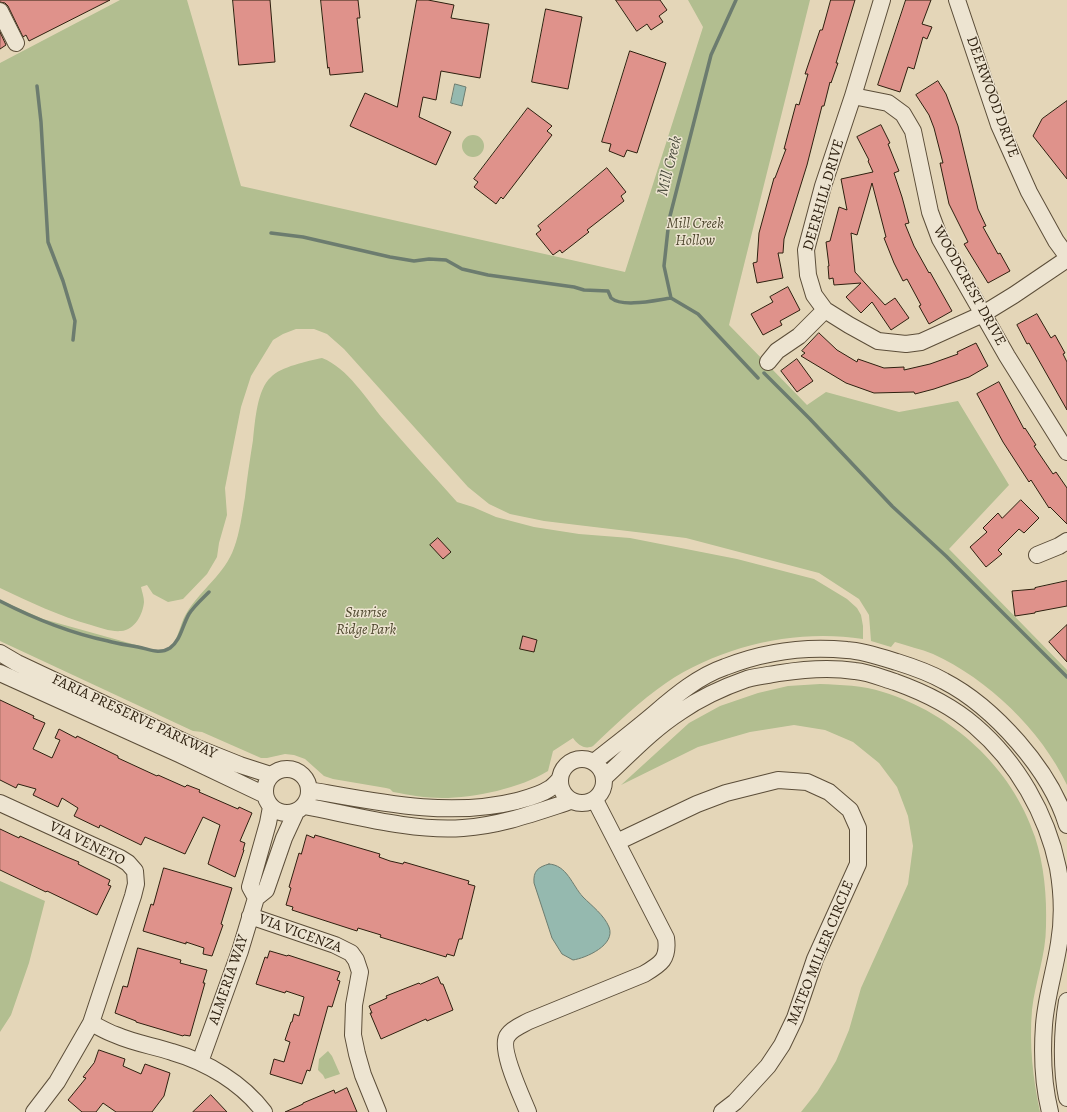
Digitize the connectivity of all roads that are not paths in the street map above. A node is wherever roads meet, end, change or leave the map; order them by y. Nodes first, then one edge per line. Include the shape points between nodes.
1 (882, 0) edge
2 (957, 0) edge
3 (0, 11) edge
4 (16, 43) dead end
5 (853, 96) junction
6 (1067, 257) edge
7 (825, 310) junction
8 (982, 314) junction
9 (768, 362) dead end
10 (1067, 452) edge
11 (1067, 541) edge
12 (1037, 555) dead end
13 (0, 653) edge
14 (0, 673) edge
15 (594, 762) junction
16 (271, 775) junction
17 (604, 778) junction
18 (560, 779) junction
19 (309, 790) junction
20 (595, 800) junction
21 (268, 801) junction
22 (571, 801) junction
23 (0, 803) edge
24 (300, 809) junction
25 (1067, 825) edge
26 (617, 842) junction
27 (256, 898) junction
28 (250, 916) junction
29 (1067, 1001) edge
30 (91, 1023) junction
31 (200, 1062) junction
32 (1067, 1098) edge
33 (34, 1112) edge
34 (264, 1112) edge
35 (378, 1112) edge
36 (528, 1112) edge
37 (722, 1112) edge
38 (1050, 1112) edge

1 - 5 street, DEERHILL DRIVE
2 - 6 street, DEERWOOD DRIVE via 999,125 1029,192
3 - 4 street
5 - 7 street, DEERHILL DRIVE via 823,186 806,250 808,275 814,295
5 - 8 street, WOODCREST DRIVE via 888,103 903,114 913,131 930,212 940,239
6 - 8 street, DEERHILL DRIVE via 1014,295
7 - 8 street, DEERHILL DRIVE via 878,341 906,344 934,337
7 - 9 street via 799,336 777,351
8 - 10 street, WOODCREST DRIVE
11 - 12 street
13 - 16 street, FARIA PRESERVE PARKWAY via 195,746
14 - 21 street, FARIA PRESERVE PARKWAY via 180,754
15 - 17 street
15 - 18 street via 584,759 574,761 565,767
15 - 25 street via 674,696 724,667 780,652 813,649 848,650 913,667 944,680 974,700 1003,725 1028,753 1049,784
16 - 19 street via 277,771 291,769 304,776
16 - 21 street via 265,788
17 - 20 street via 603,790
17 - 38 street via 680,711 697,701 748,679 792,671 818,668 857,671 887,679 918,690 975,726 1000,751 1028,789 1051,838 1058,869 1061,900 1060,941 1044,1024 1044,1066
18 - 19 street via 549,789 526,799 497,806 467,809 356,799
18 - 22 street via 563,792
19 - 24 street via 308,797
20 - 22 street via 583,804
20 - 26 street
21 - 24 street via 283,813
21 - 27 street via 268,824 250,887
22 - 24 street via 520,818 462,828 429,828
23 - 30 street, VIA VENETO via 120,858 136,871 133,896
24 - 27 street, ALMERIA WAY via 284,838 266,890
26 - 36 street via 666,938 665,957 644,974 529,1021 508,1035 505,1041 509,1062
26 - 37 street, MATEO MILLER CIRCLE via 726,792 778,780 807,782 829,792 850,810 858,828 858,864 815,959 795,1018 768,1066 735,1102
27 - 28 street, ALMERIA WAY
28 - 31 street, ALMERIA WAY
28 - 35 street, VIA VICENZA via 335,945 351,953 356,960 360,972 354,1005 353,1035 363,1075
29 - 32 street via 1063,1055
30 - 31 street via 116,1036
30 - 33 street via 57,1082
31 - 34 street via 233,1082

